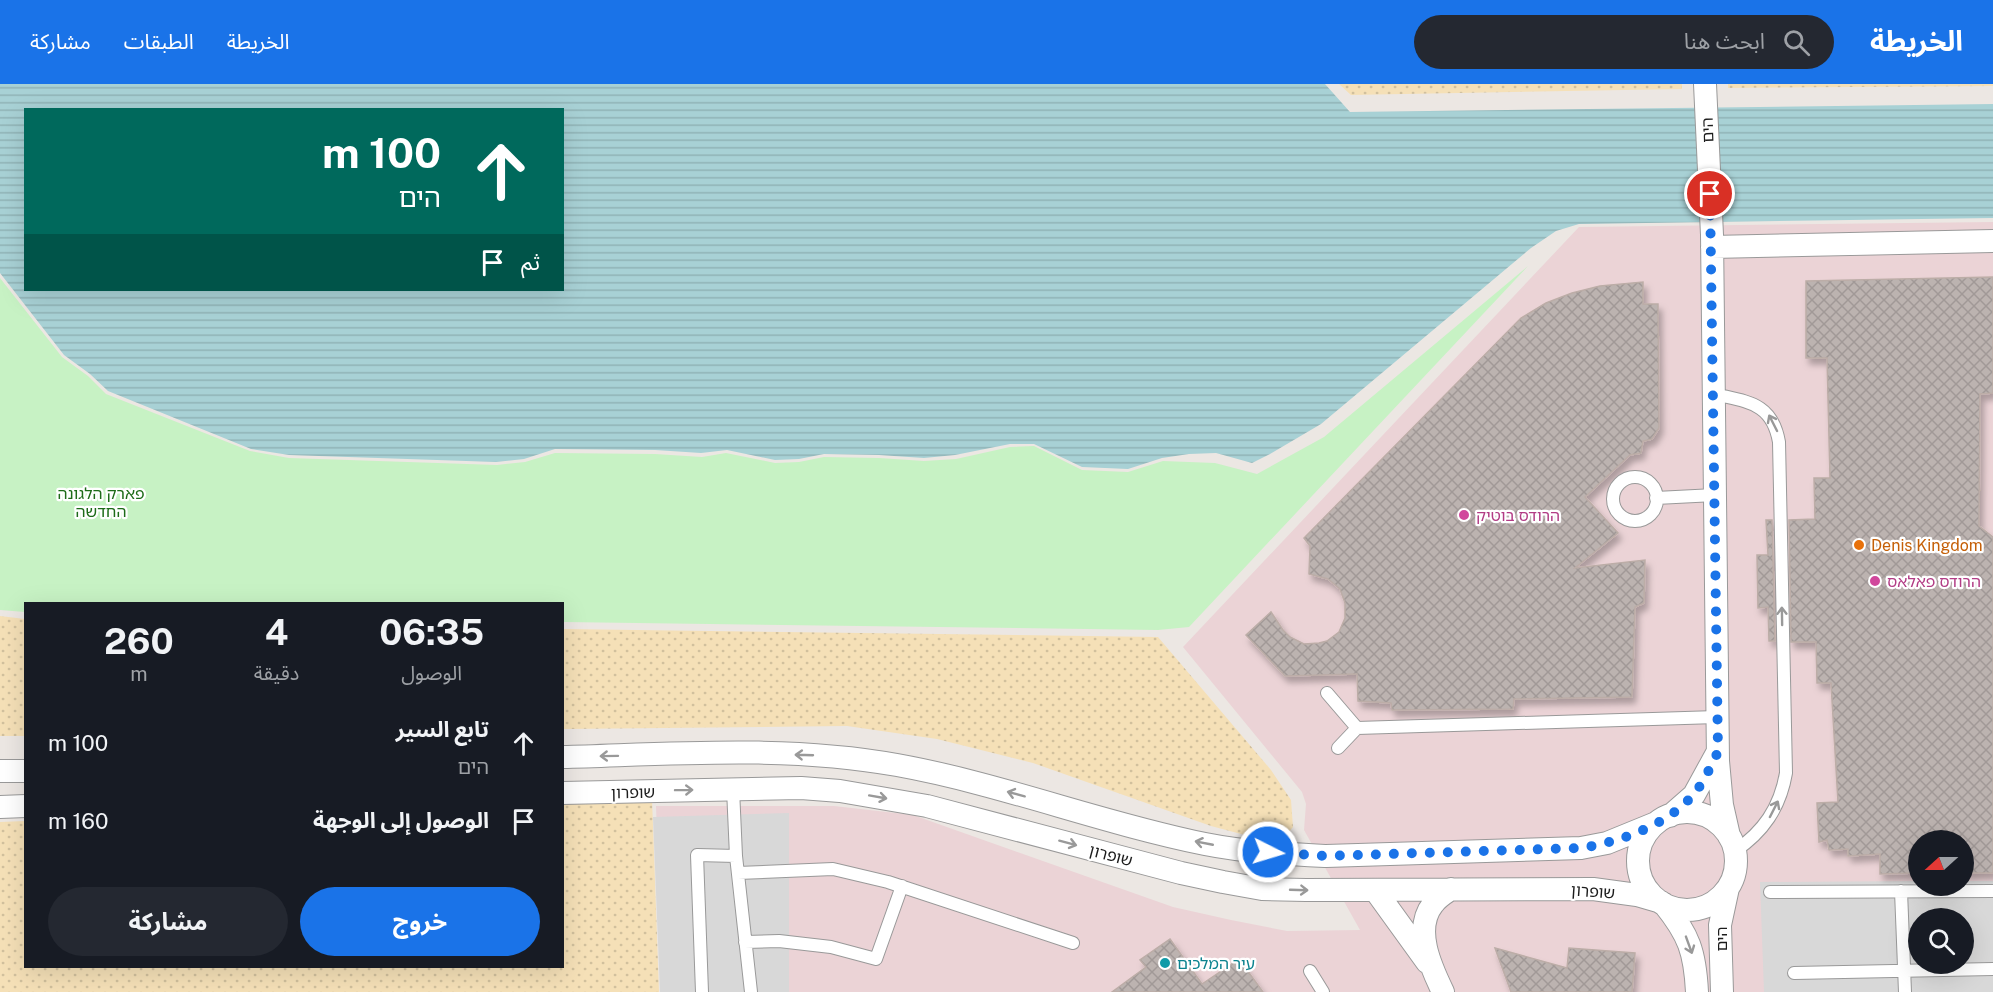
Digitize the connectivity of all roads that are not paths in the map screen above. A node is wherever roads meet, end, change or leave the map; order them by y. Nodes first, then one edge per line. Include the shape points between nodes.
1 (1706, 88) edge
2 (1712, 241) junction
3 (1993, 241) edge
4 (1714, 394) junction
5 (1715, 495) junction
6 (1656, 498) dead end
7 (1327, 693) dead end
8 (1717, 717) junction
9 (1357, 728) junction
10 (1338, 748) dead end
11 (1718, 752) junction
12 (564, 757) edge
13 (0, 771) edge
14 (24, 771) edge
15 (733, 789) junction
16 (564, 793) edge
17 (24, 806) edge
18 (0, 807) edge
19 (1663, 820) junction
20 (1732, 844) junction
21 (736, 856) junction
22 (738, 873) junction
23 (902, 886) junction
24 (1728, 888) junction
25 (1451, 889) junction
26 (1375, 890) junction
27 (1901, 891) junction
28 (1993, 891) edge
29 (1770, 892) dead end
30 (1663, 903) junction
31 (745, 942) junction
32 (1073, 943) dead end
33 (1993, 969) edge
34 (1432, 970) junction
35 (1904, 970) junction
36 (1310, 971) dead end
37 (1794, 973) dead end
38 (702, 992) edge
39 (751, 992) edge
40 (1323, 992) edge
41 (1443, 992) edge
42 (1697, 992) edge
43 (1722, 992) edge
44 (1905, 992) edge

1 - 2 street, הים
2 - 3 street
2 - 4 street, הים
4 - 5 street, הים
20 -> 4 lane via 1756,834 1768,821 1781,796 1786,773 1779,442 1774,422 1763,409
5 - 6 lane
5 - 8 street, הים
7 - 9 lane
8 - 9 lane
8 - 11 street, הים
9 - 10 lane
11 - 19 street, הים via 1694,795
11 - 20 street, הים via 1722,805
19 -> 12 street, שופרון via 1607,843 1571,849 1290,855 1196,842 934,772 866,760 761,753
13 - 14 street
16 -> 15 street, שופרון
15 - 21 lane
15 -> 26 street, שופרון via 840,791 927,806 1181,873 1252,887
17 - 18 street
19 - 20 street via 1685,812 1700,814 1720,824
19 - 30 street via 1643,841 1639,863 1645,886
20 - 24 street via 1736,867
21 - 22 lane
21 - 38 lane via 697,855
22 - 23 lane via 833,868
22 - 31 lane
23 - 31 lane via 876,959 831,946
23 - 32 lane
24 - 30 street via 1712,903 1697,909
24 - 43 street, הים via 1720,925
25 - 26 street, שופרון
25 - 30 street, שופרון via 1593,889
25 - 34 street via 1432,904 1425,921
26 - 34 street
27 - 28 lane
27 - 29 lane
27 - 35 lane
30 -> 42 street, הים via 1681,926 1690,946
31 - 39 lane
33 - 35 lane
34 - 41 street
35 - 37 lane
35 - 44 lane
36 - 40 lane

